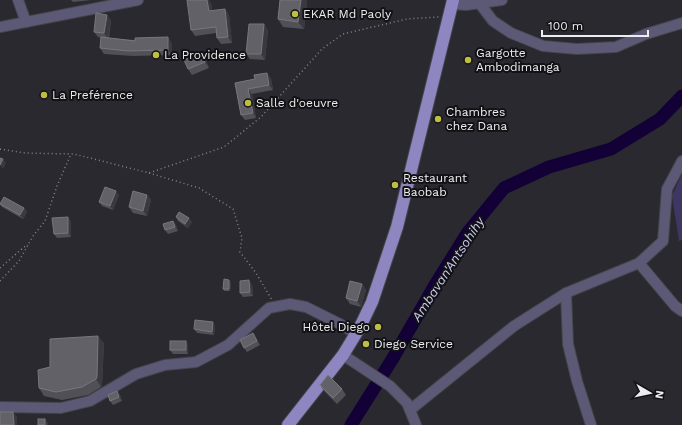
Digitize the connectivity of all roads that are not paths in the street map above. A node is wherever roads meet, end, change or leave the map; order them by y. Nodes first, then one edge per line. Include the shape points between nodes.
1 (18, 0) edge
2 (138, 0) edge
3 (502, 0) edge
4 (453, 2) edge
5 (480, 4) junction
6 (26, 22) junction
7 (682, 23) edge
8 (0, 27) edge
9 (682, 161) edge
10 (639, 263) junction
11 (566, 293) junction
12 (682, 311) edge
13 (356, 334) junction
14 (343, 355) junction
15 (0, 407) edge
16 (410, 410) junction
17 (288, 425) edge
18 (416, 425) edge
19 (591, 425) edge

1 - 6 street
2 - 6 street
3 - 5 street
4 - 5 street via 466,5
4 - 13 main road via 397,227 372,302
5 - 7 street via 493,21 510,33 543,46 616,46
6 - 8 street
9 - 10 street via 668,189 664,241
10 - 11 street
10 - 12 street
11 - 16 street via 514,326
11 - 19 street via 568,344
13 - 14 main road
13 - 15 street via 306,307 290,304 268,308 228,345 196,362 165,365 136,374 90,402 61,408
14 - 16 street via 390,386 407,403
14 - 17 main road
16 - 18 street

